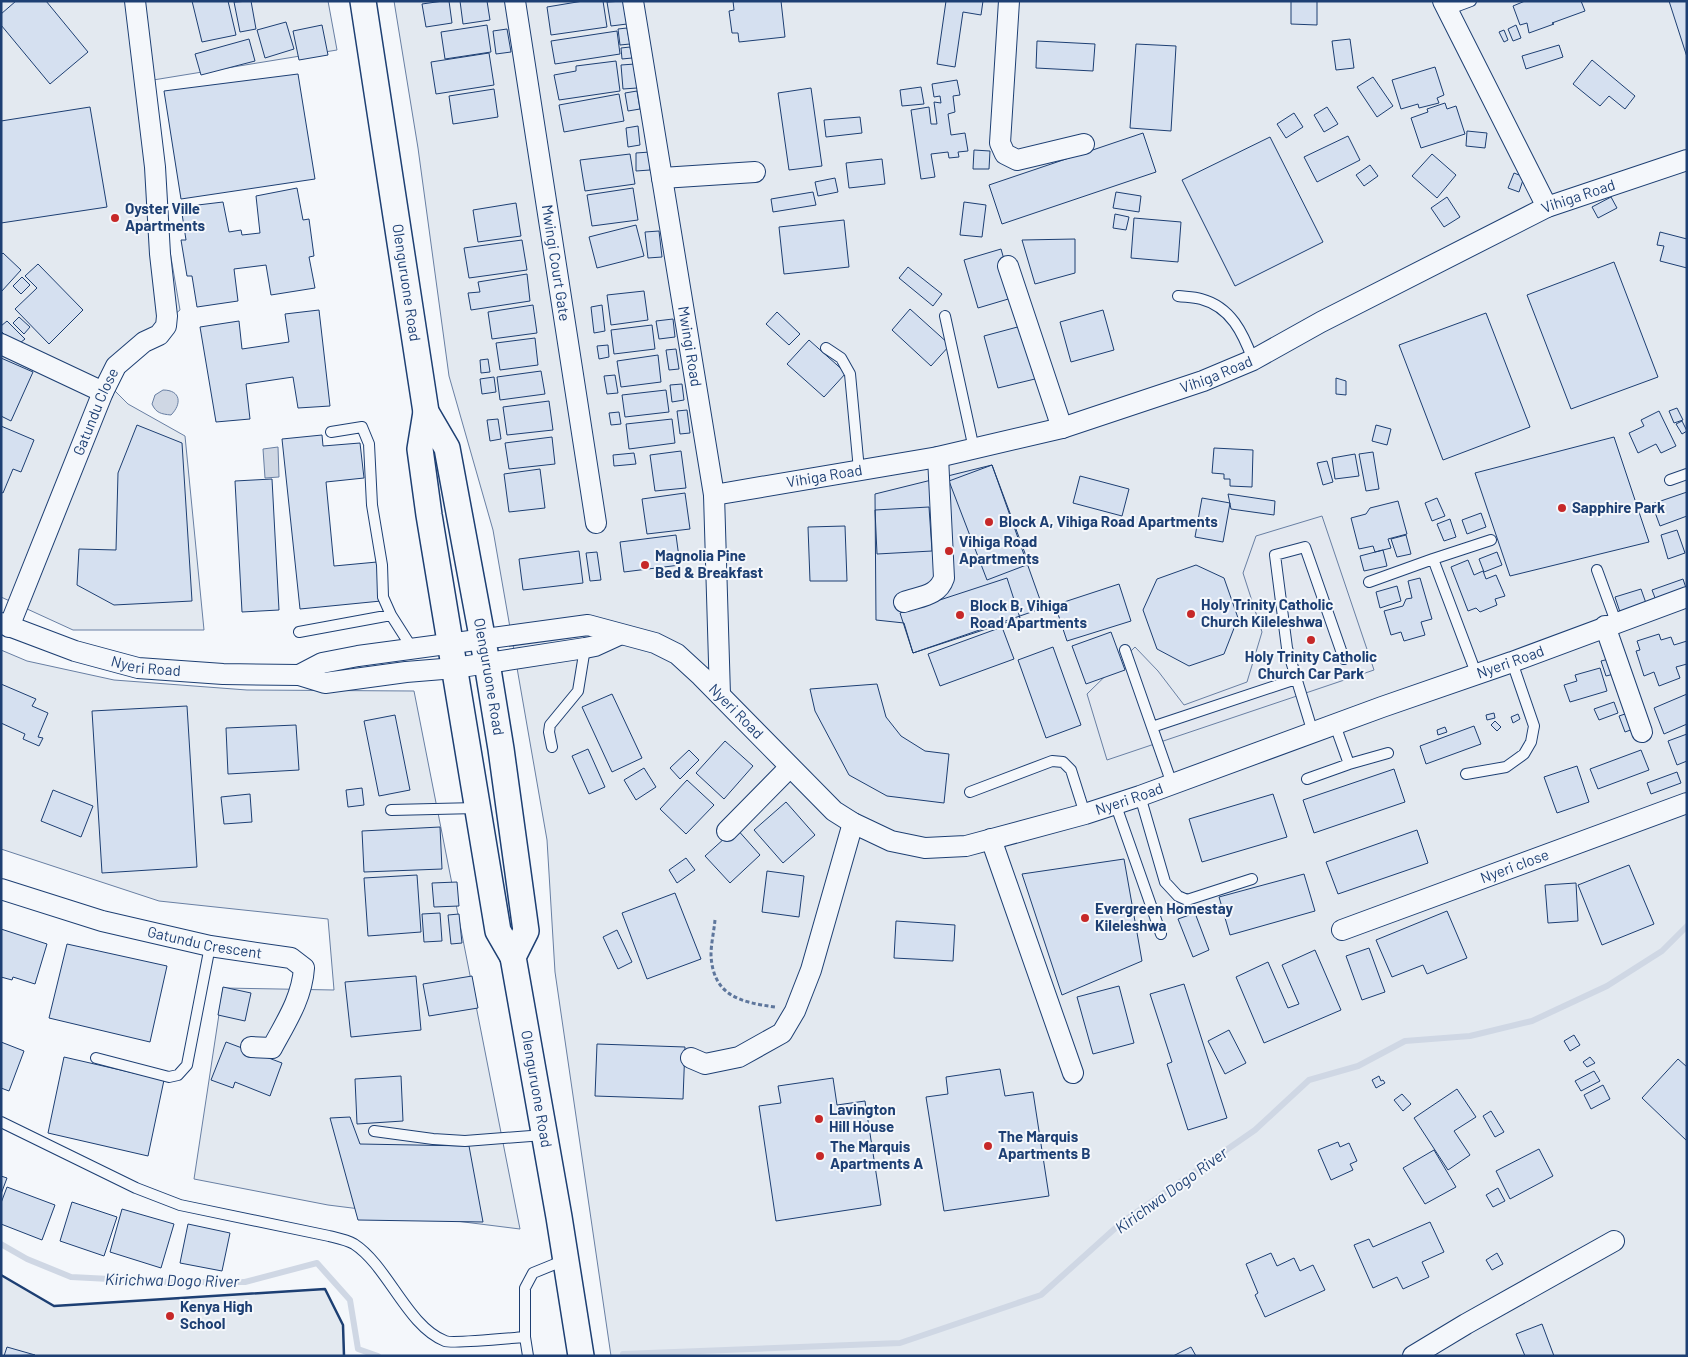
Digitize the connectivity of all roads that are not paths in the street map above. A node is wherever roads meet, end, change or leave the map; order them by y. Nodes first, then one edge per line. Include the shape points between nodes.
1 (135, 1) edge
2 (363, 1) edge
3 (515, 1) edge
4 (633, 1) edge
5 (1009, 1) edge
6 (1471, 1) edge
7 (1445, 6) edge
8 (1084, 144) dead end
9 (1687, 160) edge
10 (755, 172) dead end
11 (662, 178) junction
12 (1546, 207) junction
13 (1008, 266) dead end
14 (1178, 296) dead end
15 (945, 316) dead end
16 (1, 344) edge
17 (826, 348) dead end
18 (1253, 360) junction
19 (103, 392) junction
20 (426, 412) junction
21 (1062, 428) junction
22 (331, 432) dead end
23 (974, 448) junction
24 (938, 457) junction
25 (859, 470) junction
26 (1687, 474) edge
27 (1670, 480) dead end
28 (714, 495) junction
29 (596, 523) dead end
30 (1491, 540) dead end
31 (1433, 559) junction
32 (1597, 570) dead end
33 (1369, 582) dead end
34 (1687, 596) edge
35 (904, 602) dead end
36 (391, 615) junction
37 (1610, 624) junction
38 (5, 625) edge
39 (299, 632) dead end
40 (620, 635) junction
41 (482, 639) junction
42 (451, 643) junction
43 (412, 648) junction
44 (585, 648) junction
45 (1125, 650) dead end
46 (1344, 659) dead end
47 (1512, 662) junction
48 (487, 663) junction
49 (455, 668) junction
50 (299, 674) junction
51 (1476, 674) junction
52 (1296, 679) junction
53 (720, 695) junction
54 (1335, 725) junction
55 (1152, 727) junction
56 (1642, 732) dead end
57 (1313, 733) junction
58 (552, 747) dead end
59 (1388, 753) dead end
60 (1349, 764) junction
61 (790, 767) junction
62 (1466, 774) dead end
63 (1307, 779) dead end
64 (1172, 784) junction
65 (970, 792) dead end
66 (1140, 796) junction
67 (1116, 803) junction
68 (1687, 803) edge
69 (477, 808) junction
70 (391, 810) dead end
71 (1085, 814) junction
72 (853, 823) junction
73 (727, 831) dead end
74 (992, 839) junction
75 (1252, 879) dead end
76 (1, 889) edge
77 (1342, 930) dead end
78 (1161, 934) dead end
79 (210, 946) junction
80 (513, 957) junction
81 (251, 1047) dead end
82 (96, 1058) dead end
83 (691, 1058) dead end
84 (1073, 1073) dead end
85 (1, 1122) edge
86 (374, 1131) dead end
87 (545, 1135) junction
88 (1614, 1241) dead end
89 (565, 1260) junction
90 (525, 1337) junction
91 (528, 1356) edge
92 (581, 1356) edge
93 (1414, 1356) edge

1 - 19 street, Gatundu Close via 155,167 167,316 166,326 159,335 138,347 116,366
2 - 20 street, Olenguruone Road
3 - 29 street, Mwingi Court Gate
4 - 11 street, Mwingi Road
5 - 8 street via 1000,143 1005,154 1017,160
6 - 7 lane
7 - 12 street
9 - 12 street, Vihiga Road
10 - 11 street
11 - 28 street, Mwingi Road
12 - 18 street, Vihiga Road
13 - 21 street
14 - 18 lane via 1200,298 1230,316 1238,325
15 - 23 lane
16 - 19 street
17 - 25 lane via 841,358 850,374
18 - 21 street, Vihiga Road via 1203,381
19 - 38 street, Gatundu Close
20 - 41 street, Olenguruone Road via 447,448
20 - 42 street via 420,449
21 - 23 street, Vihiga Road
22 - 36 lane via 362,427 369,444 372,505 382,565 383,597
23 - 24 street, Vihiga Road
24 - 25 street, Vihiga Road
24 - 35 street via 944,578 935,592
25 - 28 street, Vihiga Road
26 - 27 lane
28 - 53 street, Mwingi Road
30 - 31 lane
31 - 33 lane
31 - 51 lane
32 - 37 lane
34 - 37 street, Nyeri Road
36 - 39 lane
36 - 43 lane
37 - 47 street, Nyeri Road
37 - 56 street
38 - 50 street, Nyeri Road via 75,652 138,668 223,674
40 - 41 street, Nyeri Road via 588,625
40 - 44 street, Nyeri Road
40 - 53 street, Nyeri Road via 654,643 677,654
41 - 42 street, Nyeri Road
41 - 48 street, Olenguruone Road
42 - 43 street, Nyeri Road
42 - 49 street
43 - 50 street, Nyeri Road via 322,663
44 - 48 street, Nyeri Road
44 - 58 lane via 578,691 550,726 548,732
45 - 55 lane
46 - 52 lane via 1305,547 1274,555 1287,648
47 - 51 street, Nyeri Road
47 - 62 lane via 1534,726 1531,742 1524,754 1506,767
48 - 49 street, Nyeri Road
48 - 80 street, Olenguruone Road via 526,931
49 - 50 street, Nyeri Road via 326,683
49 - 69 street
51 - 54 street, Nyeri Road
52 - 55 lane
52 - 57 lane
53 - 61 street, Nyeri Road
54 - 57 street, Nyeri Road
54 - 60 lane
55 - 64 lane
57 - 64 street, Nyeri Road
59 - 60 lane
60 - 63 lane
61 - 72 street, Nyeri Road via 834,811
61 - 73 street
64 - 66 street, Nyeri Road
65 - 71 lane via 1052,761 1063,762 1071,770
66 - 67 street, Nyeri Road
66 - 75 lane via 1165,882 1178,896 1187,900
67 - 71 street, Nyeri Road
67 - 78 lane
68 - 77 street, Nyeri close
69 - 70 lane
69 - 80 street via 498,931
71 - 74 street, Nyeri Road
72 - 74 street, Nyeri Road via 891,841 924,848 966,846
72 - 83 street via 811,970 795,1011 782,1033 739,1057 705,1064
74 - 84 street
76 - 79 street, Gatundu Crescent via 102,921
79 - 81 street, Gatundu Crescent via 291,958 304,968 304,980 295,1007 272,1048
79 - 82 lane via 187,1065 178,1075 168,1077
80 - 87 street, Olenguruone Road
85 - 90 lane via 136,1188 180,1205 353,1243 368,1255 411,1312 431,1333 447,1342
86 - 87 lane via 466,1141
87 - 89 street, Olenguruone Road
88 - 93 street
89 - 90 lane via 533,1273 525,1288
89 - 92 street, Olenguruone Road
90 - 91 lane

